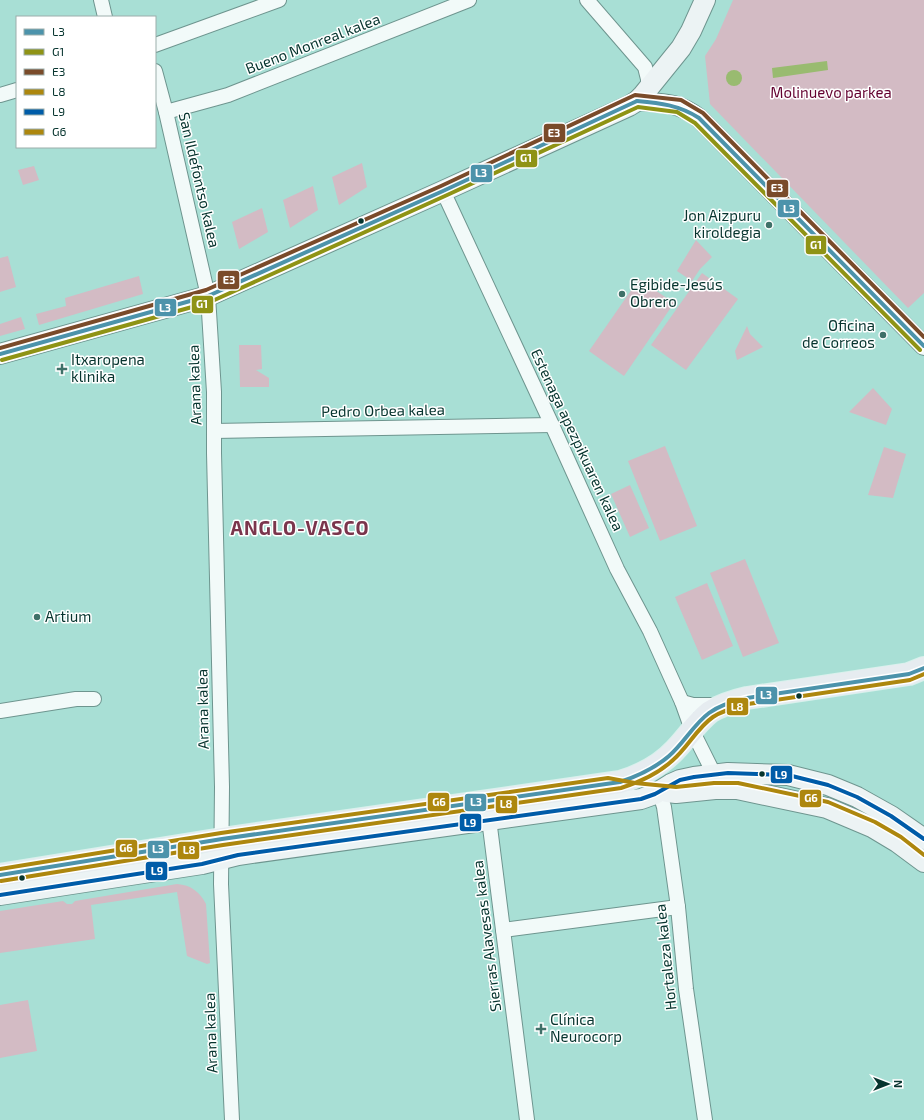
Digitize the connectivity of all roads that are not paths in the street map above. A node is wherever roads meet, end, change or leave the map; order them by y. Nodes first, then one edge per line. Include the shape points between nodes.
1 (102, 0) edge
2 (279, 0) edge
3 (469, 0) edge
4 (586, 0) edge
5 (705, 0) edge
6 (105, 16) edge
7 (156, 45) edge
8 (156, 75) edge
9 (16, 90) edge
10 (0, 95) edge
11 (643, 95) junction
12 (166, 112) junction
13 (443, 191) junction
14 (208, 296) junction
15 (924, 346) edge
16 (0, 354) edge
17 (552, 425) junction
18 (214, 431) junction
19 (924, 668) edge
20 (94, 699) dead end
21 (682, 702) junction
22 (725, 705) junction
23 (0, 711) edge
24 (692, 730) junction
25 (718, 782) junction
26 (608, 784) junction
27 (659, 791) junction
28 (490, 819) junction
29 (924, 839) edge
30 (222, 849) junction
31 (924, 862) edge
32 (0, 875) edge
33 (0, 895) edge
34 (678, 907) junction
35 (503, 930) junction
36 (232, 1120) edge
37 (527, 1120) edge
38 (705, 1120) edge

1 - 6 street
2 - 7 street
3 - 12 street, Bueno Monreal kalea via 228,95
4 - 11 street via 645,67 648,79
5 - 11 main road via 692,31 681,48
8 - 12 street, San Ildefontso kalea
9 - 10 street
11 - 13 main road
11 - 15 street via 679,106 699,118
12 - 14 street, San Ildefontso kalea
13 - 14 main road
13 - 17 street, Estenaga apezpikuaren kalea
14 - 16 main road
14 - 18 street, Arana kalea
17 - 18 street, Pedro Orbea kalea
17 - 21 street, Estenaga apezpikuaren kalea via 617,569 650,631
18 - 30 street, Arana kalea
19 - 22 main road via 909,674 747,698
20 - 23 street
21 - 22 street via 693,706
21 - 24 street, Estenaga apezpikuaren kalea
22 - 24 main road via 711,712
24 - 25 street, Estenaga apezpikuaren kalea
24 - 26 main road via 675,750 649,771 631,779
25 - 27 main road via 680,780
25 - 29 main road via 728,773 780,774 828,785 867,802
25 - 31 main road via 737,789 827,808 872,827
26 - 27 main road via 634,790
26 - 30 main road
27 - 28 main road via 641,799
27 - 34 street, Hortaleza kalea via 664,807
28 - 30 main road via 238,855
28 - 35 street, Sierras Alavesas kalea
30 - 32 main road
30 - 33 main road via 202,864
30 - 36 street, Arana kalea via 221,884
34 - 35 street
34 - 38 street, Hortaleza kalea via 686,989
35 - 37 street, Sierras Alavesas kalea

